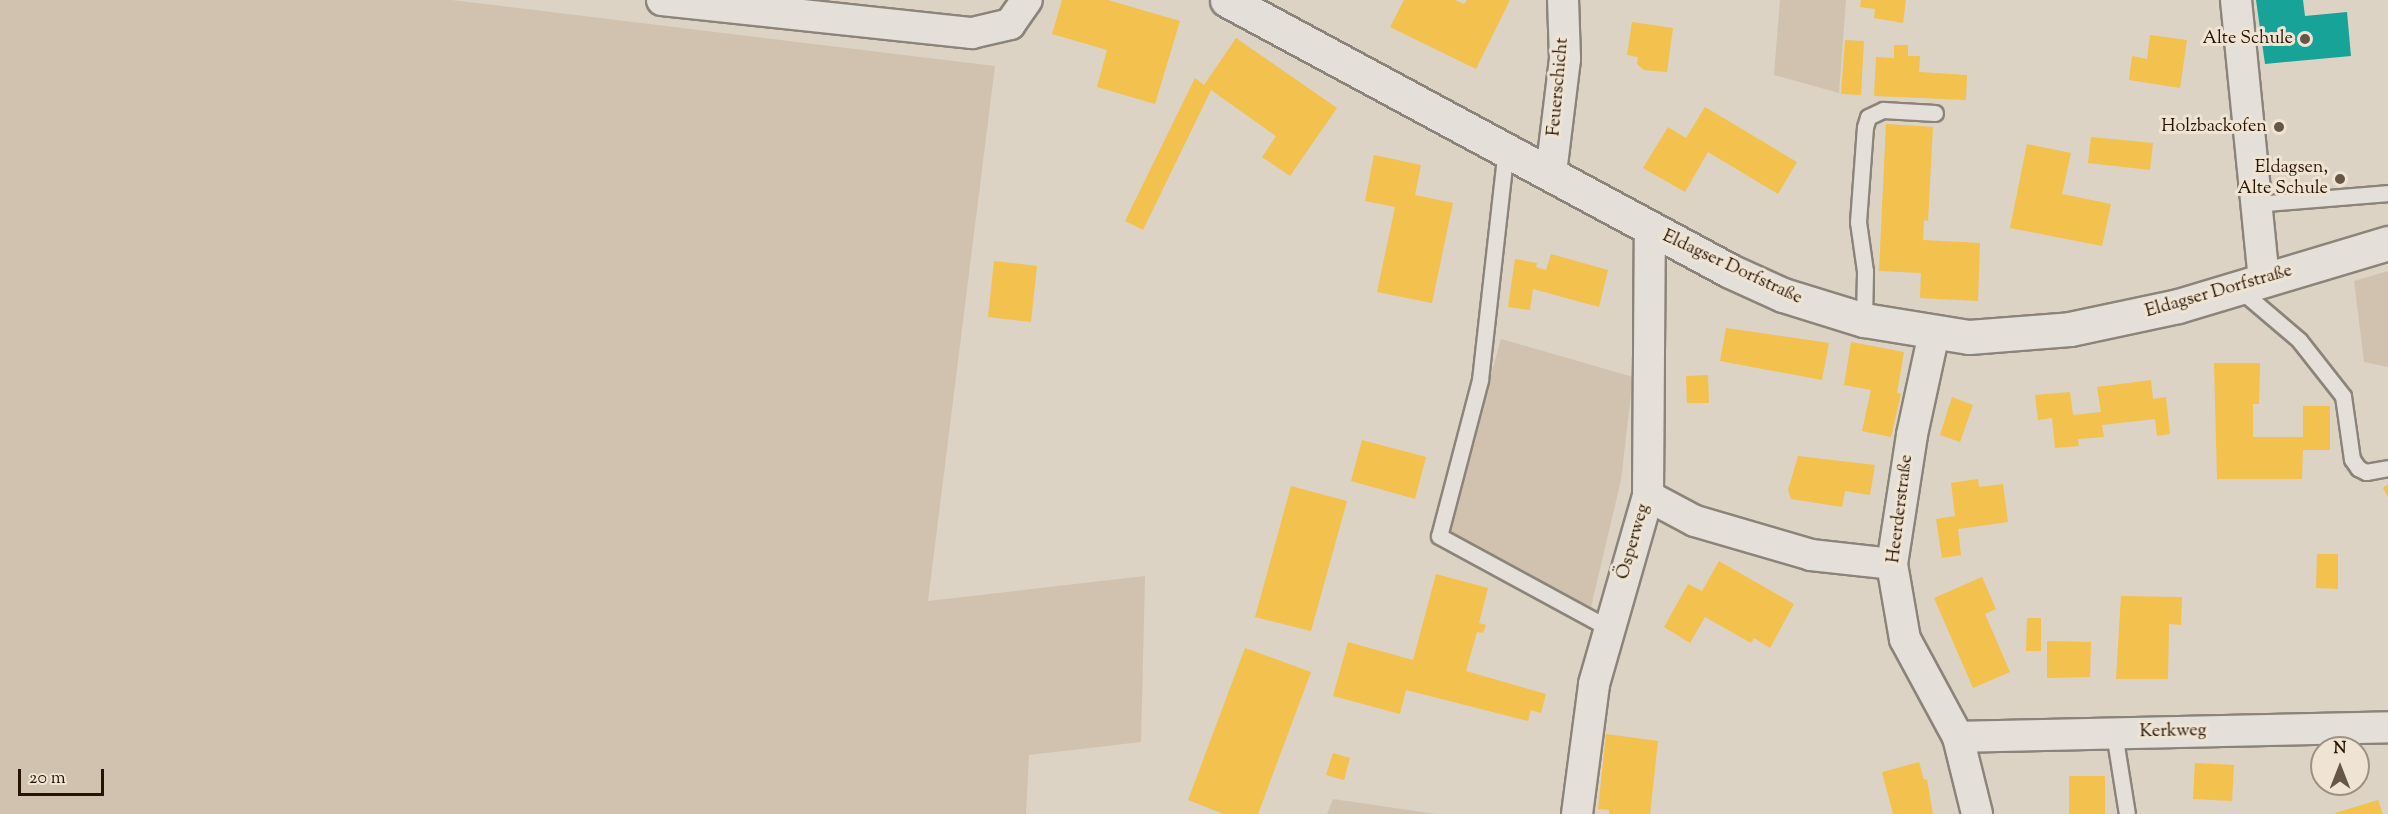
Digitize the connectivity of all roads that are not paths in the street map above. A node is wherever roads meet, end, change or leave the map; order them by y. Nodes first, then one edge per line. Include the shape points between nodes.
1 (662, 0) edge
2 (1027, 0) edge
3 (1227, 0) edge
4 (1563, 0) edge
5 (2236, 0) edge
6 (1935, 113) dead end
7 (1506, 148) junction
8 (1551, 173) junction
9 (2388, 193) edge
10 (2255, 204) junction
11 (1650, 229) junction
12 (2388, 243) edge
13 (2251, 283) junction
14 (1864, 321) junction
15 (1934, 333) junction
16 (2388, 468) edge
17 (1648, 496) junction
18 (1892, 564) junction
19 (1610, 629) junction
20 (2388, 727) edge
21 (2114, 734) junction
22 (1958, 737) junction
23 (1577, 814) edge
24 (1977, 814) edge
25 (2127, 814) edge

1 - 2 street via 972,33 1010,24
3 - 7 street, Eldagser Dorfstraße
4 - 8 street, Feuerschicht via 1565,59
5 - 10 street
6 - 14 lane via 1883,110 1868,117 1858,222 1865,271
7 - 8 street, Eldagser Dorfstraße
7 - 19 lane via 1480,380 1439,536
8 - 11 street, Eldagser Dorfstraße
9 - 10 lane
10 - 13 street
11 - 14 street, Eldagser Dorfstraße via 1783,295
11 - 17 street, Ösperweg
12 - 13 street, Eldagser Dorfstraße
13 - 15 street, Eldagser Dorfstraße via 2178,306 2070,329 2003,336
13 - 16 lane via 2343,396 2352,459 2358,468 2366,472
14 - 15 street, Eldagser Dorfstraße
15 - 18 street, Heerderstraße via 1912,435
17 - 18 street via 1695,521 1811,555
17 - 19 street, Ösperweg
18 - 22 street, Heerderstraße via 1905,639
19 - 23 street, Ösperweg via 1594,684
20 - 21 street, Kerkweg
21 - 22 street, Kerkweg
21 - 25 lane
22 - 24 street, Heerderstraße

